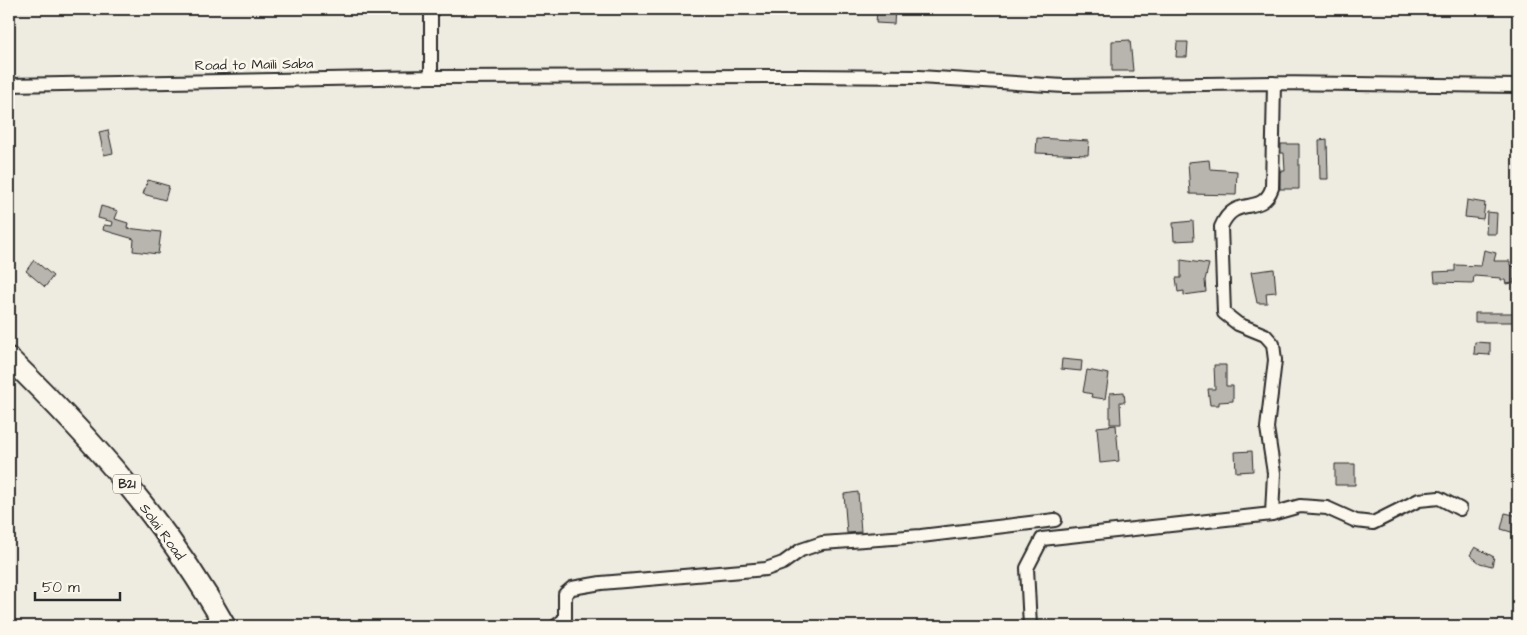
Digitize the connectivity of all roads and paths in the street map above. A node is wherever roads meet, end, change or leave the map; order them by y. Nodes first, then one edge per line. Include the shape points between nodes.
1 (430, 9) edge
2 (431, 77) junction
3 (1274, 83) junction
4 (9, 85) edge
5 (1518, 86) edge
6 (9, 358) edge
7 (1460, 508) dead end
8 (1272, 514) junction
9 (1055, 520) dead end
10 (217, 624) edge
11 (556, 626) edge
12 (1030, 626) edge

1 - 2 street
2 - 3 street, Road to Maili Saba via 919,77 1064,86
2 - 4 street, Road to Maili Saba
3 - 5 street, Road to Maili Saba
3 - 8 street via 1272,188 1262,204 1232,210 1221,227 1224,312 1229,319 1265,335 1273,344 1275,360 1267,428 1274,473
6 - 10 highway, Solai Road / B21 via 80,429 120,475 170,540
7 - 8 street via 1439,498 1419,500 1373,523 1356,521 1327,508 1300,506
8 - 12 street via 1042,539 1027,568
9 - 11 street via 822,544 801,550 784,563 766,569 572,588 565,594 564,619

